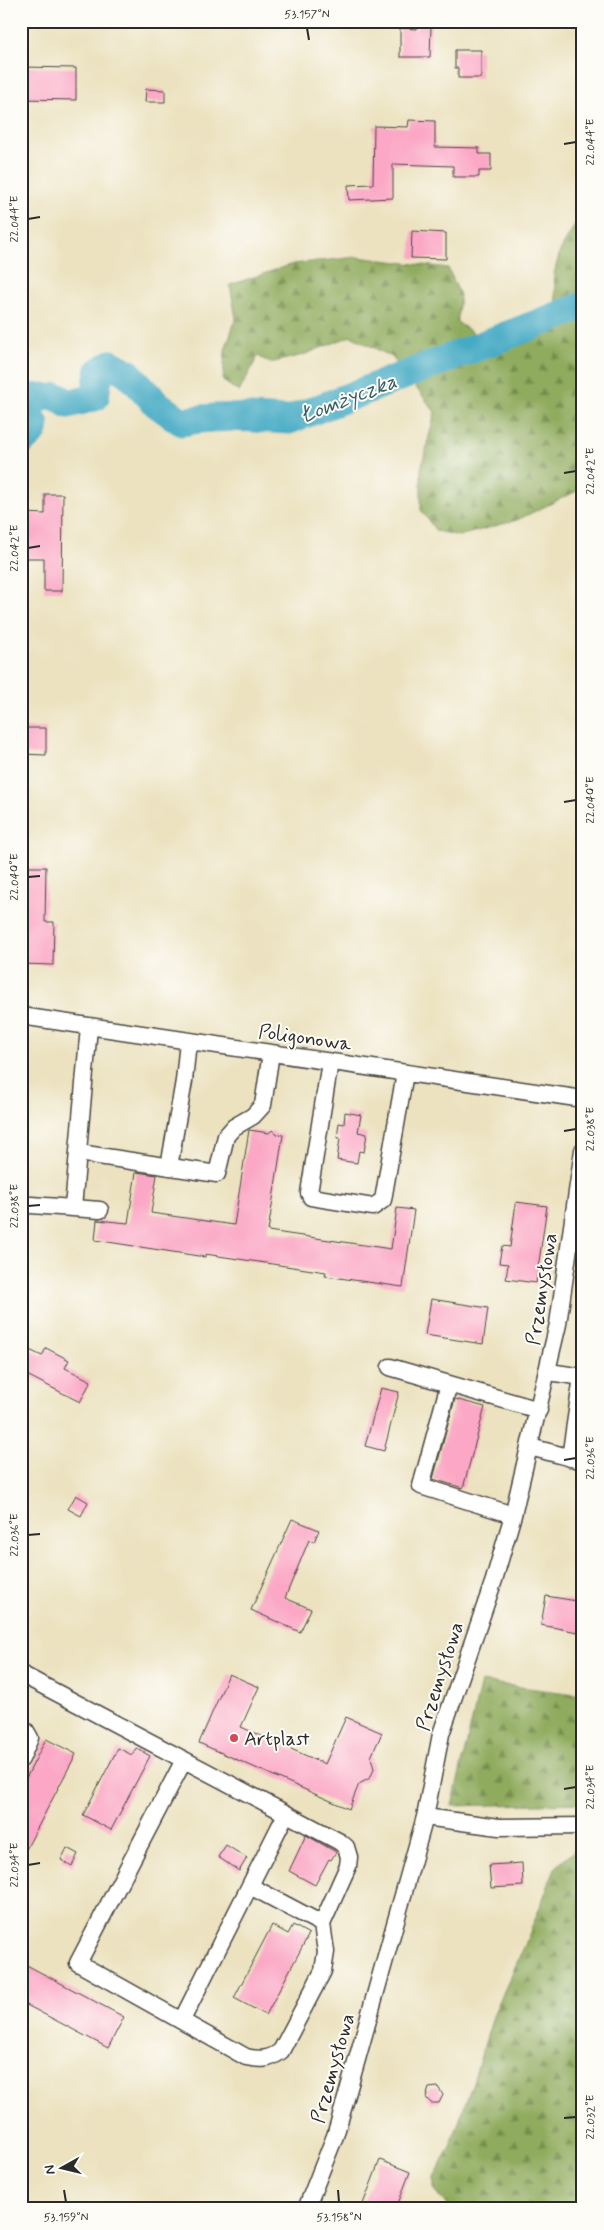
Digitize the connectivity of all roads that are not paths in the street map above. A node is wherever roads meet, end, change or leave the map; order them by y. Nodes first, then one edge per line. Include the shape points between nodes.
1 (21, 1016) edge
2 (89, 1027) junction
3 (188, 1042) junction
4 (272, 1054) junction
5 (330, 1062) junction
6 (404, 1073) junction
7 (583, 1099) edge
8 (583, 1150) edge
9 (79, 1153) junction
10 (169, 1167) junction
11 (31, 1205) dead end
12 (73, 1208) junction
13 (100, 1210) dead end
14 (390, 1368) dead end
15 (549, 1372) junction
16 (583, 1377) edge
17 (448, 1384) junction
18 (540, 1410) junction
19 (530, 1447) junction
20 (576, 1460) edge
21 (514, 1515) junction
22 (21, 1674) edge
23 (21, 1728) edge
24 (21, 1759) edge
25 (184, 1760) junction
26 (286, 1814) junction
27 (425, 1817) junction
28 (583, 1826) edge
29 (250, 1886) junction
30 (322, 1924) junction
31 (182, 2020) junction
32 (306, 2209) edge

1 - 2 street, Poligonowa
2 - 3 street, Poligonowa
2 - 9 street
3 - 4 street, Poligonowa
3 - 10 street
4 - 5 street, Poligonowa
4 - 10 street via 263,1105 226,1136 217,1174
5 - 6 street, Poligonowa
5 - 6 street via 309,1193 311,1197 373,1207 383,1200
6 - 7 street, Poligonowa
8 - 15 street, Przemysłowa
9 - 10 street
9 - 12 street
11 - 12 street
12 - 13 street
14 - 17 street
15 - 16 street
15 - 18 street, Przemysłowa
16 - 20 street
17 - 18 street
17 - 21 street via 421,1486
18 - 19 street, Przemysłowa
19 - 20 street
19 - 21 street, Przemysłowa
21 - 27 street, Przemysłowa via 441,1734
22 - 25 street
23 - 24 street via 30,1738
25 - 26 street
25 - 31 street via 78,1964
26 - 29 street
26 - 30 street via 346,1847 349,1857 346,1874
27 - 28 street via 499,1827
27 - 32 street, Przemysłowa via 335,2136
29 - 30 street
29 - 31 street
30 - 31 street via 326,1952 323,1971 280,2051 272,2058 246,2057

